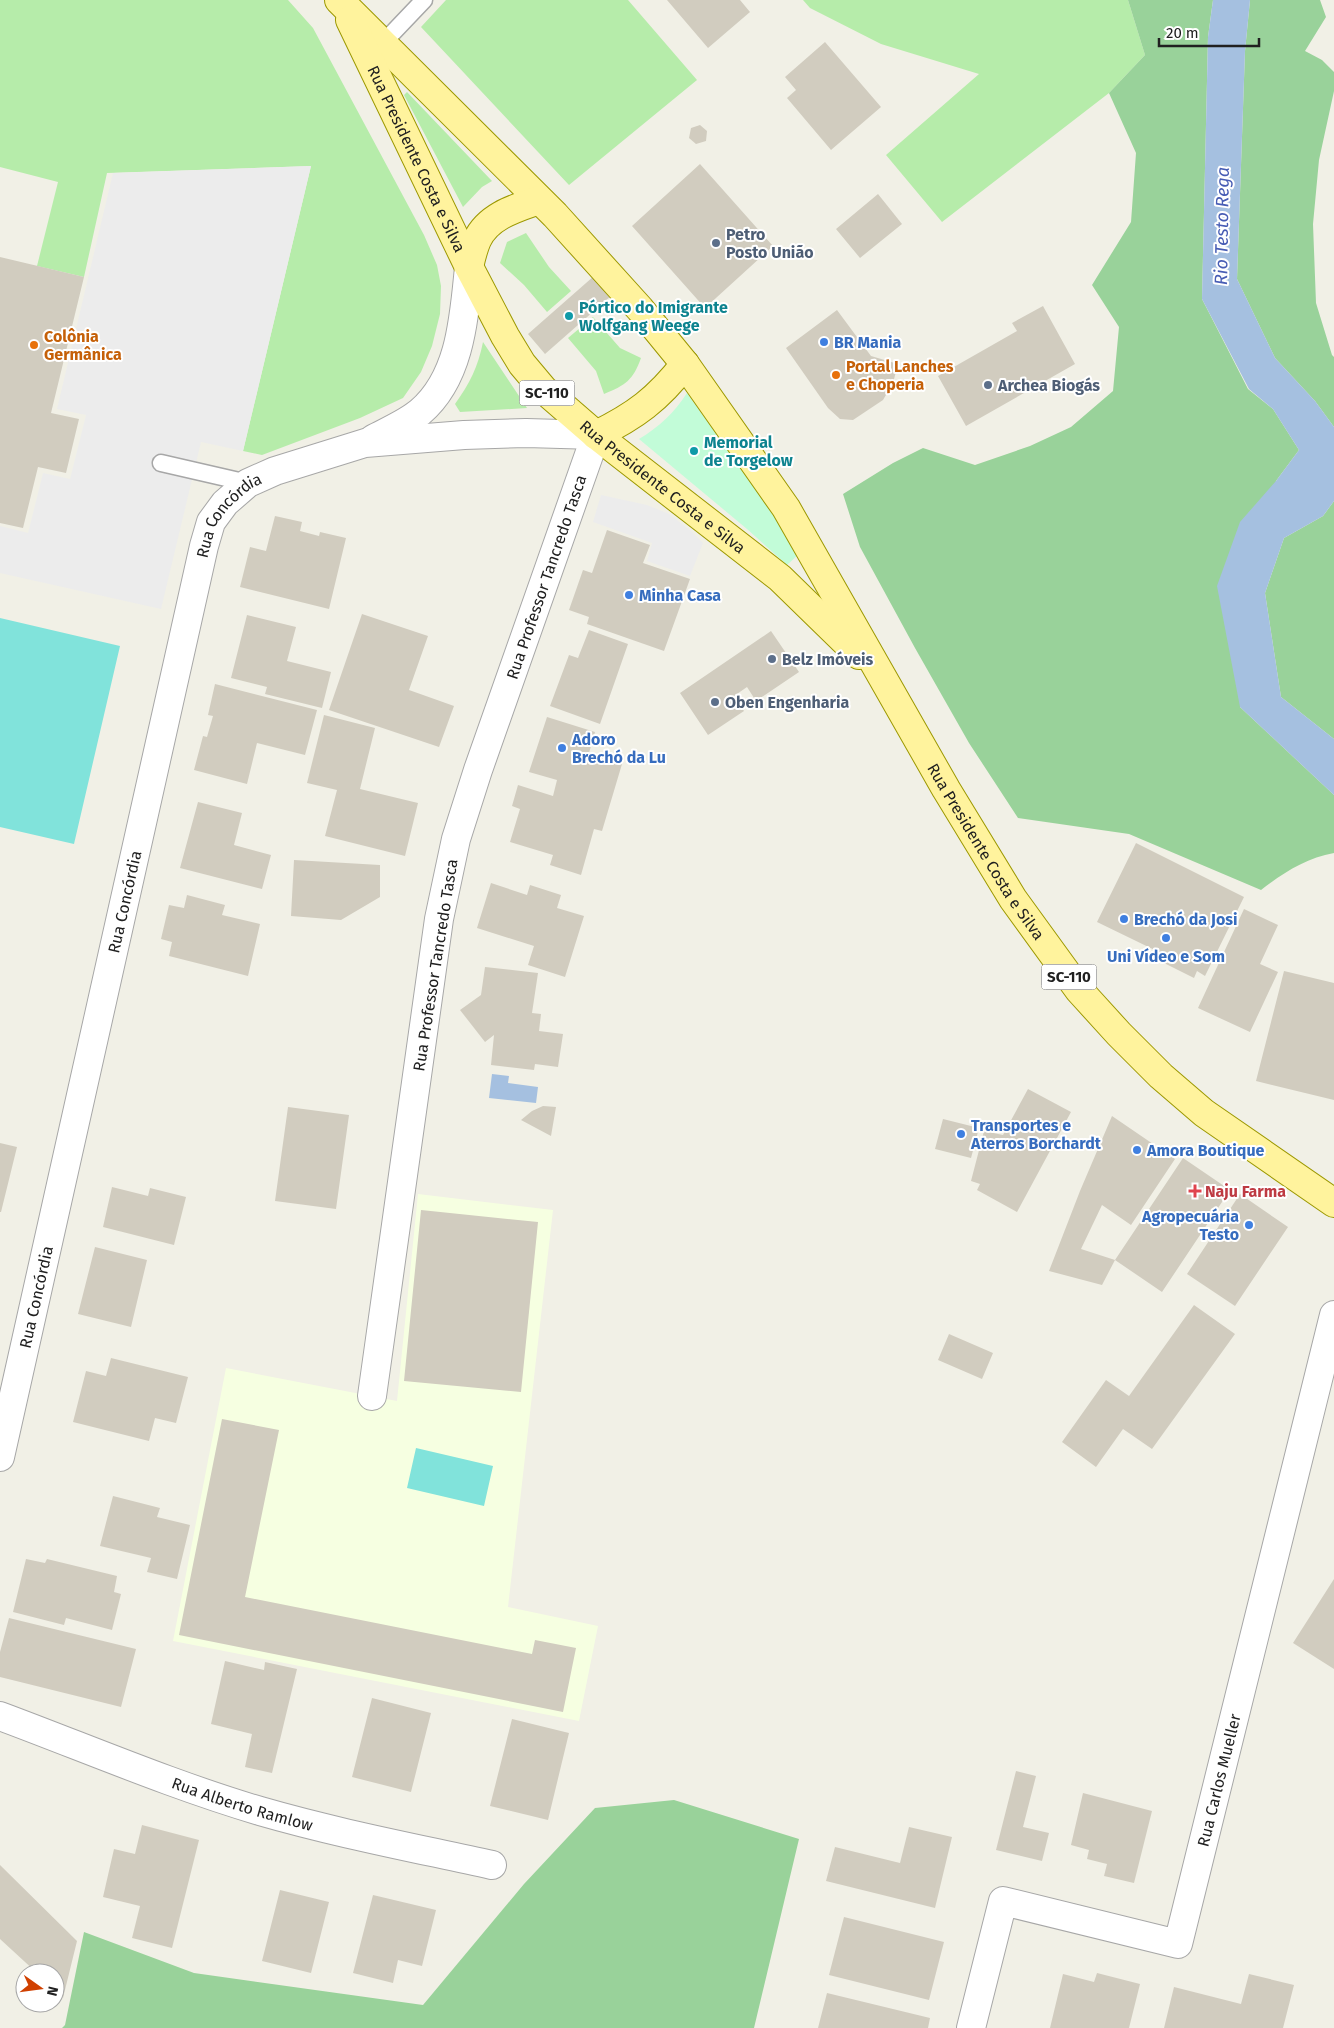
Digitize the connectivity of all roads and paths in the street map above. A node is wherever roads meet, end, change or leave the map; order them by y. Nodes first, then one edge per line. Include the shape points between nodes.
1 (424, 0) edge
2 (340, 1) edge
3 (383, 43) junction
4 (539, 200) junction
5 (468, 267) junction
6 (685, 364) junction
7 (596, 435) junction
8 (365, 443) junction
9 (161, 463) dead end
10 (248, 483) junction
11 (884, 680) junction
12 (1334, 1203) edge
13 (1334, 1315) edge
14 (372, 1396) dead end
15 (0, 1457) edge
16 (0, 1716) edge
17 (492, 1865) dead end
18 (971, 2028) edge

1 - 3 lane
2 - 3 main road, Rua Presidente Costa e Silva / SC-110
2 - 5 main road, Rua Presidente Costa e Silva / SC-110
3 - 4 main road, Rua Presidente Costa e Silva / SC-110
4 - 5 main road via 494,220 478,239
4 - 6 main road, Rua Presidente Costa e Silva / SC-110 via 602,266
5 - 7 main road, Rua Presidente Costa e Silva / SC-110 via 522,364 543,389
5 - 8 street, Rua Concórdia via 463,327 454,358 438,392 419,413
6 - 7 main road via 658,396 628,419
6 - 11 main road, Rua Presidente Costa e Silva / SC-110 via 786,508
7 - 8 street, Rua Concórdia via 482,434
7 - 11 main road, Rua Presidente Costa e Silva / SC-110 via 780,578
7 - 14 street, Rua Professor Tancredo Tasca via 456,839 438,929
8 - 10 street, Rua Concórdia via 275,471
9 - 10 lane
10 - 15 street, Rua Concórdia via 224,503 211,522 204,546
11 - 12 main road, Rua Presidente Costa e Silva / SC-110 via 1013,899 1079,990 1161,1076 1204,1113
13 - 18 street, Rua Carlos Mueller via 1178,1944 1003,1901
16 - 17 street, Rua Alberto Ramlow via 258,1810 322,1828

